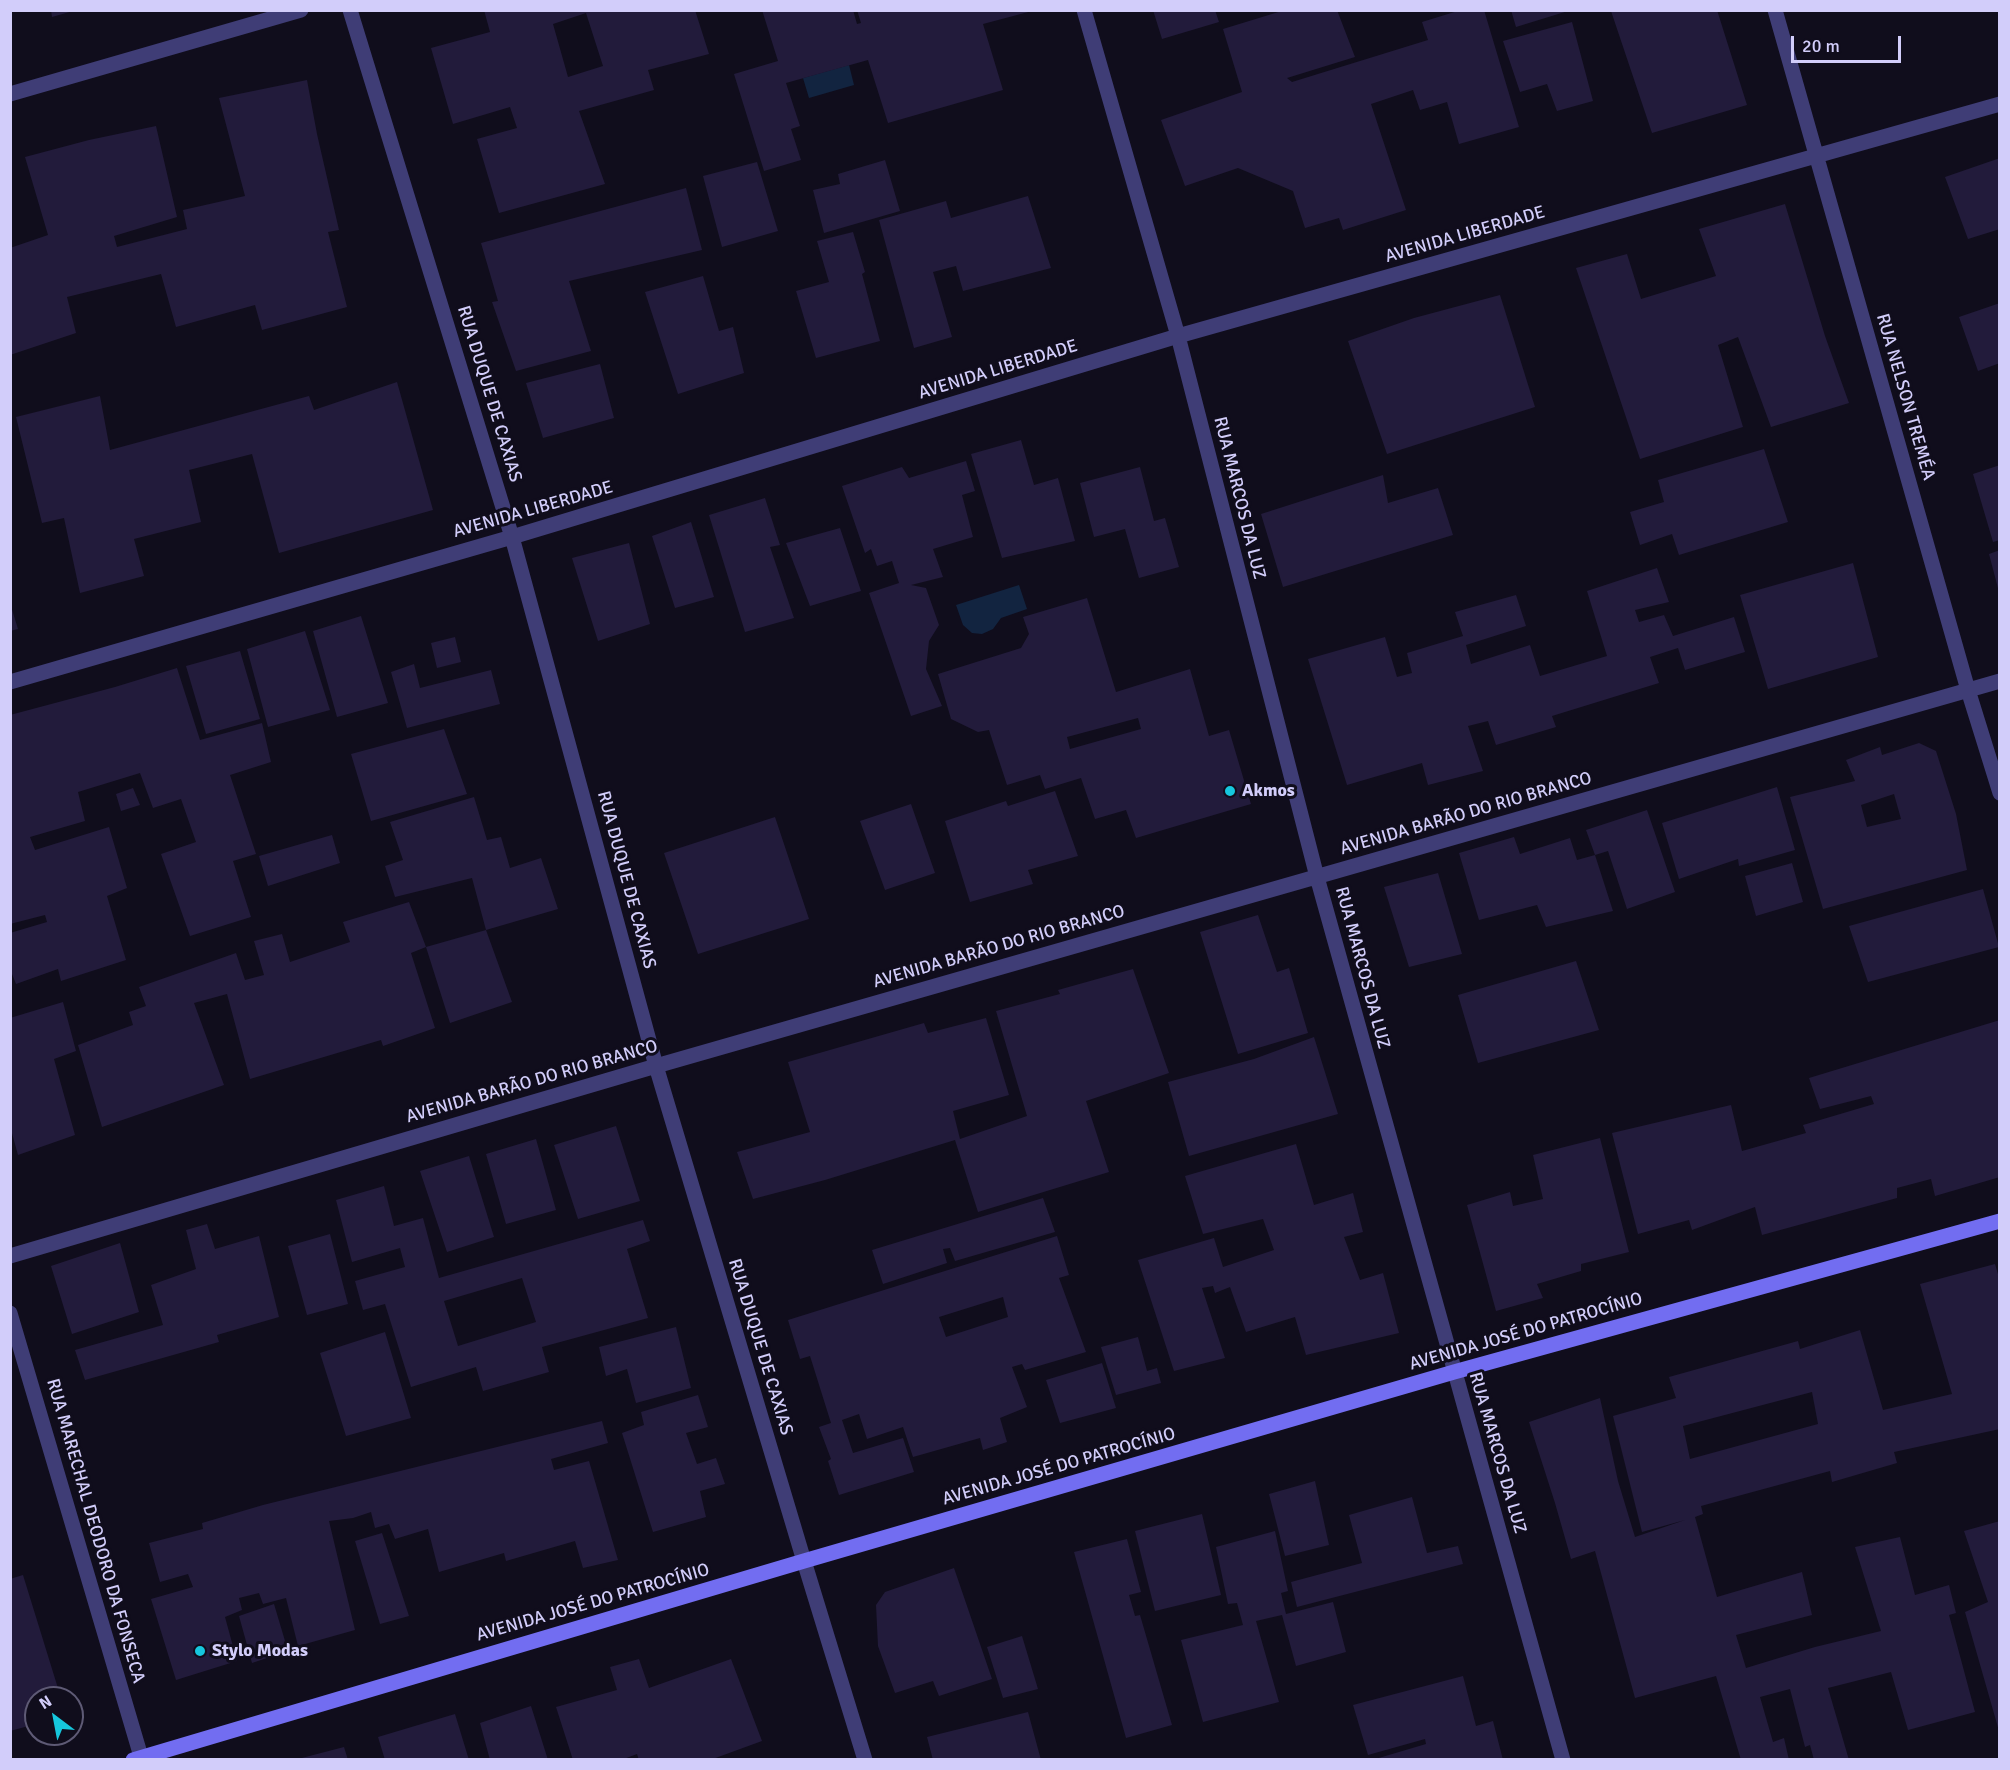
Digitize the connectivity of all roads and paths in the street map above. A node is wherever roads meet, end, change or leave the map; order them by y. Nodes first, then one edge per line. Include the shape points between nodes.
1 (301, 10) edge
2 (350, 10) edge
3 (1084, 10) edge
4 (1775, 10) edge
5 (10, 94) edge
6 (2000, 104) edge
7 (1817, 156) junction
8 (1178, 336) junction
9 (512, 537) junction
10 (2000, 681) edge
11 (10, 682) edge
12 (1968, 690) junction
13 (2000, 793) edge
14 (1317, 877) junction
15 (657, 1066) junction
16 (2000, 1221) edge
17 (10, 1256) edge
18 (10, 1313) edge
19 (1454, 1372) junction
20 (804, 1561) junction
21 (138, 1759) edge
22 (865, 1760) edge
23 (1563, 1760) edge

1 - 5 street
2 - 9 street, RUA DUQUE DE CAXIAS
3 - 8 street, RUA MARCOS DA LUZ
4 - 7 street, RUA NELSON TREMÉA
6 - 7 street, AVENIDA LIBERDADE
7 - 8 street, AVENIDA LIBERDADE
7 - 12 street, RUA NELSON TREMÉA
8 - 9 street, AVENIDA LIBERDADE
8 - 14 street, RUA MARCOS DA LUZ
9 - 11 street, AVENIDA LIBERDADE
9 - 15 street, RUA DUQUE DE CAXIAS
10 - 12 street, AVENIDA BARÃO DO RIO BRANCO
12 - 13 street, RUA NELSON TREMÉA
12 - 14 street, AVENIDA BARÃO DO RIO BRANCO
14 - 15 street, AVENIDA BARÃO DO RIO BRANCO
14 - 19 street, RUA MARCOS DA LUZ
15 - 17 street, AVENIDA BARÃO DO RIO BRANCO
15 - 20 street, RUA DUQUE DE CAXIAS
16 - 19 street, AVENIDA JOSÉ DO PATROCÍNIO
18 - 21 street, RUA MARECHAL DEODORO DA FONSECA
19 - 20 street, AVENIDA JOSÉ DO PATROCÍNIO
19 - 23 street, RUA MARCOS DA LUZ
20 - 21 street, AVENIDA JOSÉ DO PATROCÍNIO
20 - 22 street, RUA DUQUE DE CAXIAS

